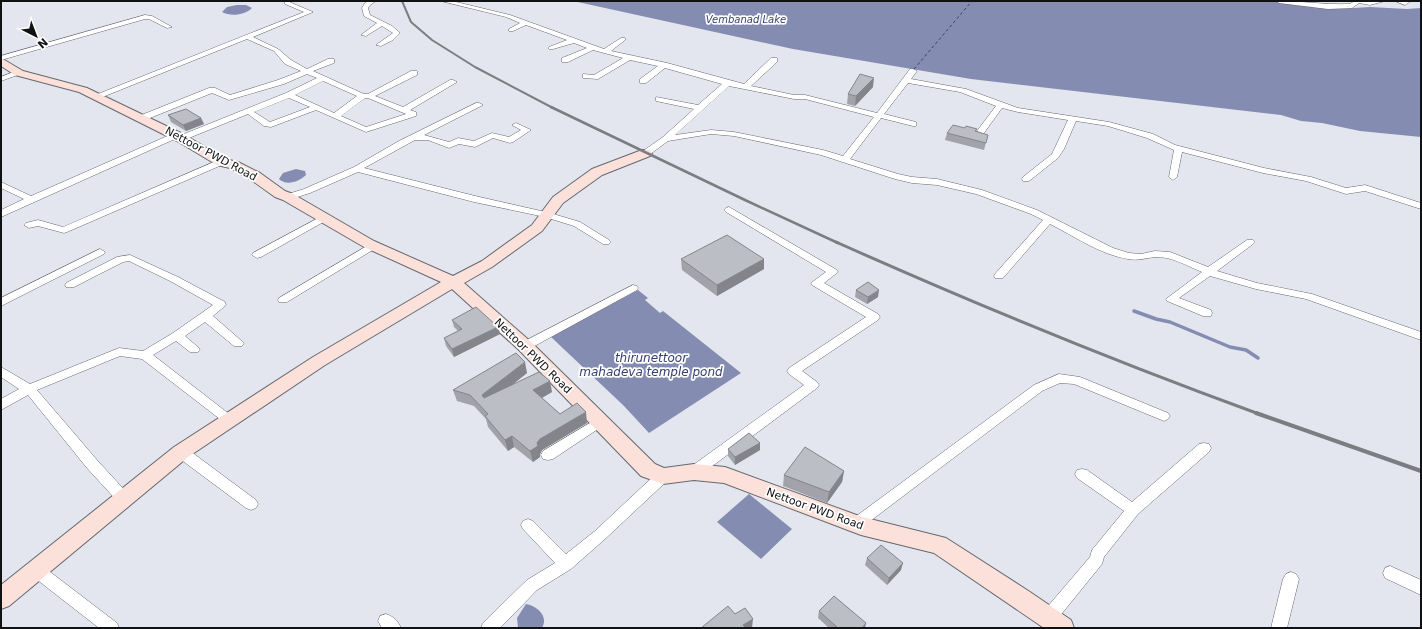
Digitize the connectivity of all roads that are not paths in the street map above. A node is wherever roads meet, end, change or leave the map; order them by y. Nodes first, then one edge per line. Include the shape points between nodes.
1 (373, 1) edge
2 (444, 1) edge
3 (484, 1) edge
4 (1279, 1) edge
5 (1356, 1) edge
6 (1382, 1) edge
7 (1398, 1) edge
8 (1408, 1) edge
9 (287, 2) edge
10 (471, 8) junction
11 (381, 23) junction
12 (525, 23) junction
13 (169, 27) dead end
14 (511, 30) dead end
15 (364, 35) dead end
16 (247, 37) junction
17 (623, 39) dead end
18 (572, 41) junction
19 (212, 44) dead end
20 (379, 45) dead end
21 (222, 47) junction
22 (551, 48) dead end
23 (592, 48) junction
24 (605, 52) junction
25 (628, 58) junction
26 (1, 60) edge
27 (565, 60) dead end
28 (774, 60) dead end
29 (331, 61) dead end
30 (664, 65) junction
31 (913, 71) dead end
32 (306, 72) junction
33 (19, 73) junction
34 (414, 74) dead end
35 (586, 76) dead end
36 (1, 79) edge
37 (321, 79) junction
38 (906, 80) junction
39 (643, 81) dead end
40 (453, 82) dead end
41 (727, 82) junction
42 (745, 86) junction
43 (289, 95) junction
44 (97, 96) junction
45 (366, 96) junction
46 (659, 99) dead end
47 (802, 104) dead end
48 (479, 105) dead end
49 (1000, 105) junction
50 (315, 108) junction
51 (700, 108) junction
52 (404, 110) junction
53 (248, 111) junction
54 (335, 116) junction
55 (142, 118) junction
56 (878, 118) junction
57 (1073, 119) junction
58 (913, 124) dead end
59 (516, 125) dead end
60 (981, 131) edge
61 (178, 137) junction
62 (413, 137) junction
63 (666, 139) junction
64 (1178, 149) junction
65 (646, 153) joint
66 (845, 159) junction
67 (221, 162) junction
68 (357, 169) junction
69 (1173, 177) dead end
70 (1026, 179) dead end
71 (1, 185) edge
72 (288, 197) junction
73 (31, 199) junction
74 (1421, 206) edge
75 (729, 210) dead end
76 (1, 214) edge
77 (547, 215) junction
78 (324, 218) junction
79 (1049, 219) junction
80 (29, 225) dead end
81 (606, 242) dead end
82 (1250, 242) dead end
83 (372, 246) junction
84 (100, 252) dead end
85 (257, 255) dead end
86 (1210, 271) junction
87 (999, 276) dead end
88 (453, 282) junction
89 (70, 285) dead end
90 (633, 288) dead end
91 (283, 300) dead end
92 (1, 302) edge
93 (1206, 313) dead end
94 (205, 316) junction
95 (177, 336) junction
96 (1421, 336) edge
97 (238, 343) dead end
98 (525, 346) junction
99 (194, 349) dead end
100 (145, 355) junction
101 (1, 371) edge
102 (29, 389) junction
103 (1, 405) edge
104 (1164, 416) dead end
105 (229, 420) junction
106 (600, 422) junction
107 (1204, 448) dead end
108 (181, 452) junction
109 (548, 455) dead end
110 (694, 472) junction
111 (1082, 474) dead end
112 (663, 476) junction
113 (124, 499) junction
114 (251, 504) dead end
115 (1133, 510) junction
116 (856, 524) junction
117 (528, 526) dead end
118 (566, 564) junction
119 (36, 570) junction
120 (1390, 573) dead end
121 (1291, 579) dead end
122 (1421, 588) edge
123 (1, 599) edge
124 (1049, 617) junction
125 (111, 628) edge
126 (489, 628) edge
127 (1063, 628) edge
128 (1278, 628) edge

1 - 11 street via 365,8 367,16
2 - 10 street
3 - 10 street
4 - 5 street via 1338,7 1352,6
5 - 6 street
7 - 8 street
9 - 16 street via 310,12
10 - 12 street via 508,16
11 - 15 street
11 - 20 street via 397,33
12 - 14 street
12 - 18 street
13 - 26 street via 150,17
16 - 21 street
16 - 32 street via 276,50 288,62
17 - 24 street
18 - 22 street
18 - 23 street
19 - 21 street
21 - 44 street
23 - 24 street
23 - 27 street
24 - 25 street
25 - 30 street
25 - 35 street via 595,76
26 - 33 street, Nettoor PWD Road
28 - 42 street
29 - 32 street
30 - 39 street
30 - 41 street
31 - 38 street
32 - 37 street
32 - 55 street via 229,98 212,90
33 - 36 street
33 - 44 street, Nettoor PWD Road
34 - 45 street
37 - 43 street
37 - 45 street
38 - 49 street via 971,93
38 - 56 street
40 - 52 street
41 - 42 street
41 - 51 street
42 - 56 street via 805,97
43 - 50 street
43 - 53 street
44 - 55 street, Nettoor PWD Road
45 - 52 street
45 - 54 street
46 - 51 street
47 - 56 street
48 - 62 street
49 - 57 street via 1036,114
49 - 60 street
50 - 53 street via 271,125
50 - 54 street
51 - 63 street
52 - 54 street via 413,114 366,130
53 - 61 street
55 - 61 street, Nettoor PWD Road
56 - 58 street
56 - 66 street
57 - 64 street via 1109,124 1150,136
57 - 70 street via 1055,156
59 - 62 street via 527,130 510,140 492,135 475,144 458,141 449,145 429,138
61 - 67 street, Nettoor PWD Road
61 - 73 street
62 - 68 street
63 - 65 street
63 - 66 street via 705,132 734,134
64 - 69 street
64 - 74 street via 1308,179 1346,191 1365,188
65 - 77 street via 597,172 558,200
66 - 79 street via 895,176 979,192
67 - 72 street, Nettoor PWD Road via 234,165
67 - 80 street via 64,230 38,223
68 - 72 street
68 - 77 street
71 - 73 street
72 - 78 street, Nettoor PWD Road
73 - 76 street
75 - 110 street via 833,272 816,283 874,318 793,371 813,385
77 - 81 street via 577,224
77 - 88 street via 537,228 487,264
78 - 83 street, Nettoor PWD Road
78 - 85 street
79 - 86 street via 1109,250 1128,256 1170,255
79 - 87 street
82 - 86 street
83 - 88 street, Nettoor PWD Road
83 - 91 street
84 - 92 street
86 - 93 street via 1171,299
86 - 96 street via 1256,286 1308,296
88 - 98 street, Nettoor PWD Road
88 - 105 street via 318,361
89 - 94 street via 121,259 130,258 221,305
90 - 98 street
94 - 95 street
94 - 97 street
95 - 99 street
95 - 100 street
98 - 106 street, Nettoor PWD Road
100 - 102 street via 119,352
100 - 105 street
101 - 102 street
102 - 103 street
102 - 113 street
104 - 116 street via 1076,380 1059,378 1038,388
105 - 108 street
106 - 109 street
106 - 112 street, Nettoor PWD Road via 648,470
107 - 115 street
108 - 113 street
108 - 114 street
110 - 112 street, Nettoor PWD Road
110 - 116 street, Nettoor PWD Road via 724,475
111 - 115 street
112 - 118 street
113 - 119 street
115 - 124 street
116 - 124 street, Nettoor PWD Road via 939,545
117 - 118 street
118 - 126 street via 532,586
119 - 123 street
119 - 125 street
120 - 122 street
121 - 128 street
124 - 127 street, Nettoor PWD Road

